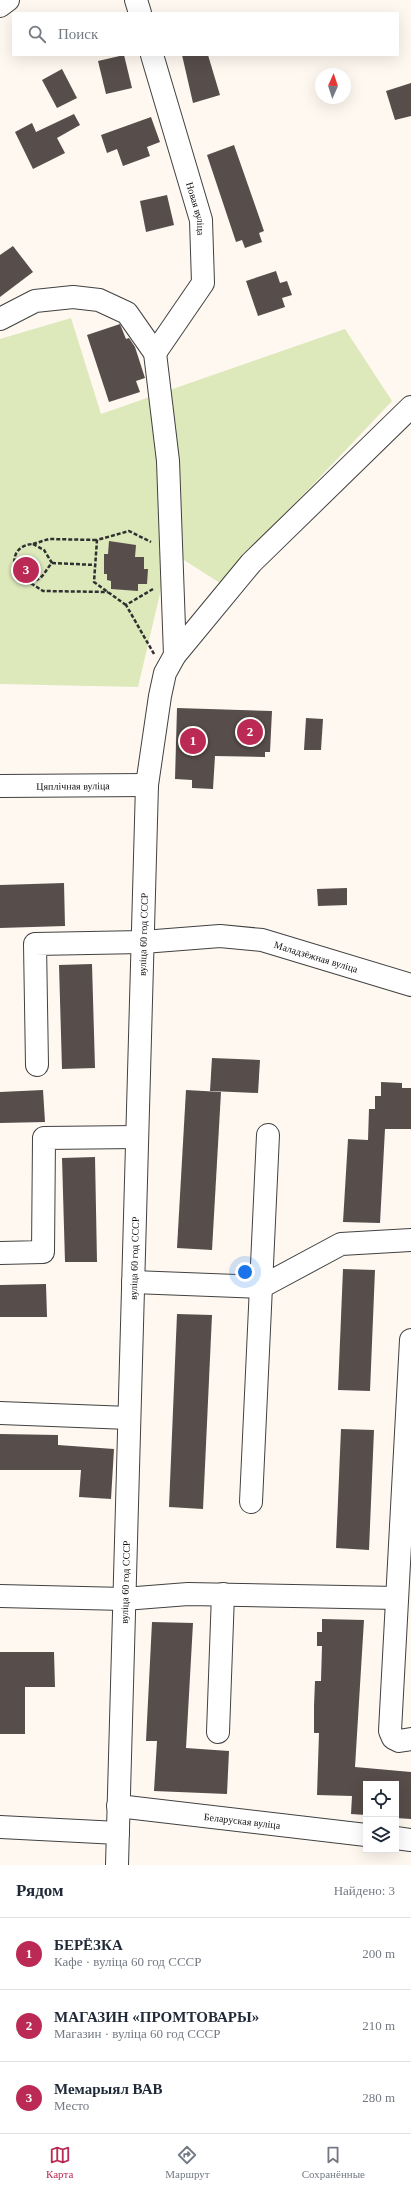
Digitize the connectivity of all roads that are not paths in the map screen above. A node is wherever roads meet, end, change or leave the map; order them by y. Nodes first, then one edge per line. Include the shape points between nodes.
1 (8, 0) edge
2 (136, 0) edge
3 (0, 6) edge
4 (140, 12) edge
5 (152, 56) edge
6 (0, 319) edge
7 (155, 353) junction
8 (411, 407) edge
9 (403, 428) edge
10 (170, 664) junction
11 (147, 785) junction
12 (0, 786) edge
13 (143, 942) junction
14 (411, 985) edge
15 (37, 1065) dead end
16 (268, 1135) dead end
17 (137, 1137) junction
18 (411, 1240) edge
19 (0, 1253) edge
20 (133, 1282) junction
21 (261, 1287) junction
22 (411, 1340) edge
23 (0, 1413) edge
24 (129, 1418) junction
25 (251, 1502) dead end
26 (406, 1521) edge
27 (224, 1594) junction
28 (0, 1596) edge
29 (397, 1598) junction
30 (124, 1599) junction
31 (218, 1732) dead end
32 (411, 1739) edge
33 (118, 1806) junction
34 (0, 1827) edge
35 (118, 1833) junction
36 (363, 1835) edge
37 (399, 1838) edge
38 (411, 1840) edge
39 (117, 1865) edge

1 - 3 street
2 - 4 street
5 - 7 street, Новая вуліца via 201,220 203,283
6 - 7 street via 35,301 73,297 99,300 127,313
7 - 10 street, вуліца 60 год СССР via 168,461
8 - 9 street
9 - 10 street via 251,563
10 - 11 street, вуліца 60 год СССР
11 - 12 street, Цяплічная вуліца
11 - 13 street, вуліца 60 год СССР
13 - 14 street, Маладзёжная вуліца via 220,936 262,940
13 - 15 street, Маладзёжная вуліца via 35,944
13 - 17 street, вуліца 60 год СССР
16 - 21 street
17 - 19 street via 44,1138 43,1252
17 - 20 street, вуліца 60 год СССР
18 - 21 street via 341,1244
20 - 21 street
20 - 24 street, вуліца 60 год СССР
21 - 25 street
22 - 26 street
23 - 24 street
24 - 30 street, вуліца 60 год СССР
26 - 29 street
27 - 29 street
27 - 30 street
27 - 31 street
28 - 30 street
29 - 32 street via 390,1731 393,1738 399,1741
30 - 33 street, вуліца 60 год СССР
33 - 35 street, вуліца 60 год СССР
33 - 36 street, Беларуская вуліца
34 - 35 street
35 - 39 street, вуліца 60 год СССР
37 - 38 street

